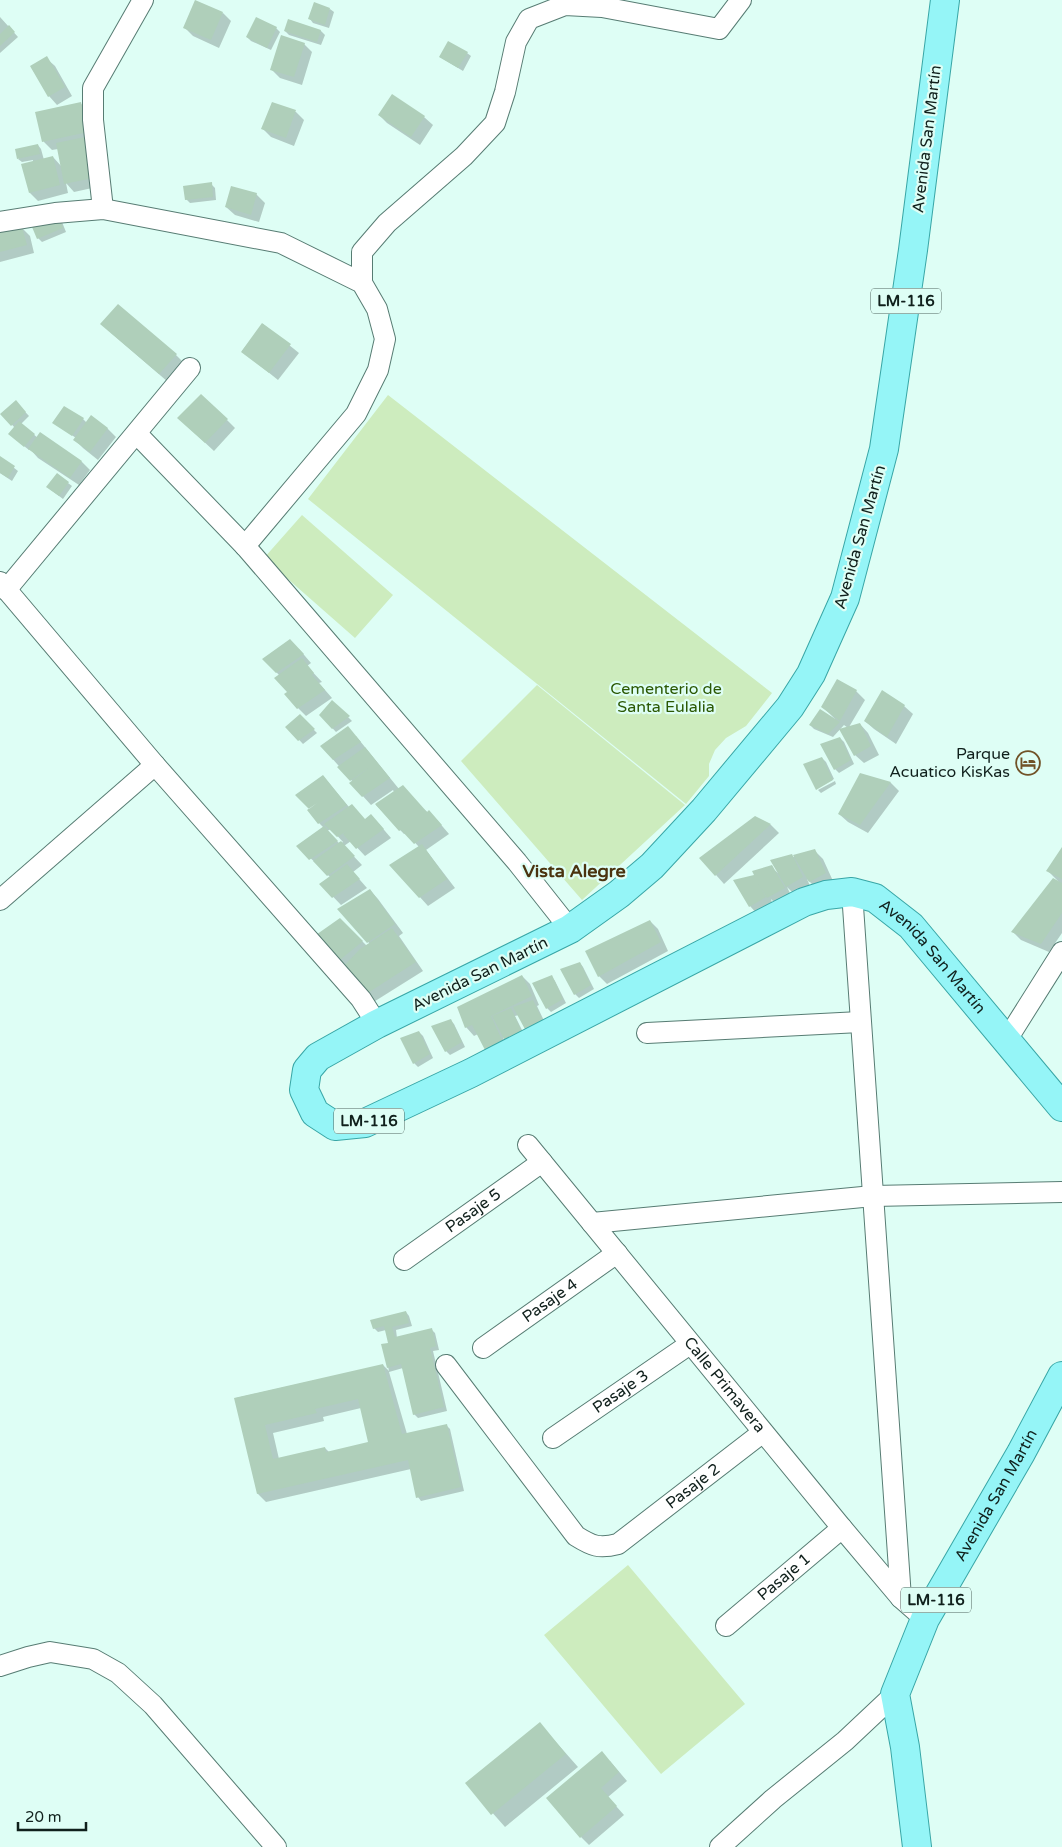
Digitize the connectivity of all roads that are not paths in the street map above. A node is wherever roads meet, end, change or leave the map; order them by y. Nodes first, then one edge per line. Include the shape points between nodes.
1 (143, 0) edge
2 (742, 0) edge
3 (945, 0) edge
4 (103, 209) junction
5 (0, 222) edge
6 (362, 282) junction
7 (190, 368) dead end
8 (137, 434) junction
9 (244, 546) junction
10 (3, 586) edge
11 (155, 765) junction
12 (852, 892) junction
13 (0, 900) edge
14 (570, 929) junction
15 (1062, 952) edge
16 (860, 1022) junction
17 (377, 1024) junction
18 (648, 1033) dead end
19 (1006, 1041) junction
20 (1062, 1107) edge
21 (528, 1145) dead end
22 (542, 1162) junction
23 (1062, 1192) edge
24 (873, 1196) junction
25 (592, 1223) junction
26 (617, 1254) junction
27 (404, 1260) dead end
28 (690, 1344) junction
29 (483, 1348) dead end
30 (446, 1365) dead end
31 (1062, 1376) edge
32 (762, 1433) junction
33 (553, 1438) dead end
34 (842, 1528) junction
35 (901, 1598) junction
36 (925, 1619) junction
37 (726, 1626) dead end
38 (0, 1666) edge
39 (895, 1694) junction
40 (276, 1847) edge
41 (720, 1847) edge
42 (917, 1847) edge

1 - 4 street via 93,88 92,120
2 - 6 street via 719,29 602,7 565,5 529,19 516,42 495,122 464,156 374,237 362,252
3 - 14 main road, Avenida San Martín / LM-116 via 884,449 845,598 811,674 766,736 652,866
4 - 5 street
4 - 6 street via 281,243
6 - 9 street via 377,309 385,339 378,370 356,414
7 - 8 street
8 - 9 street
8 - 10 street
9 - 14 street via 511,855
10 - 11 street
11 - 13 street
11 - 17 street via 361,999
12 - 16 street
12 - 17 main road, Avenida San Martín / LM-116 via 804,902 462,1077 365,1123 335,1126 315,1113 304,1090 307,1070 318,1057
12 - 19 main road, Avenida San Martín / LM-116 via 875,898 911,926
14 - 17 main road, Avenida San Martín / LM-116
15 - 19 street
16 - 18 street
16 - 24 street
19 - 20 main road, Avenida San Martín / LM-116
21 - 22 street, Calle Primavera
22 - 25 street, Calle Primavera
22 - 27 street, Pasaje 5
23 - 24 street
24 - 25 street
24 - 35 street
25 - 26 street, Calle Primavera
26 - 28 street, Calle Primavera
26 - 29 street, Pasaje 4
28 - 32 street, Calle Primavera
28 - 33 street, Pasaje 3
30 - 32 street, Pasaje 2 via 576,1536 604,1548 618,1544
31 - 36 main road, Avenida San Martín / LM-116
32 - 34 street, Calle Primavera
34 - 35 street, Calle Primavera
34 - 37 street, Pasaje 1
35 - 36 street, Calle Primavera
36 - 39 main road, Avenida San Martín / LM-116
38 - 40 street via 50,1652 93,1659 118,1673 153,1705
39 - 41 street
39 - 42 main road

